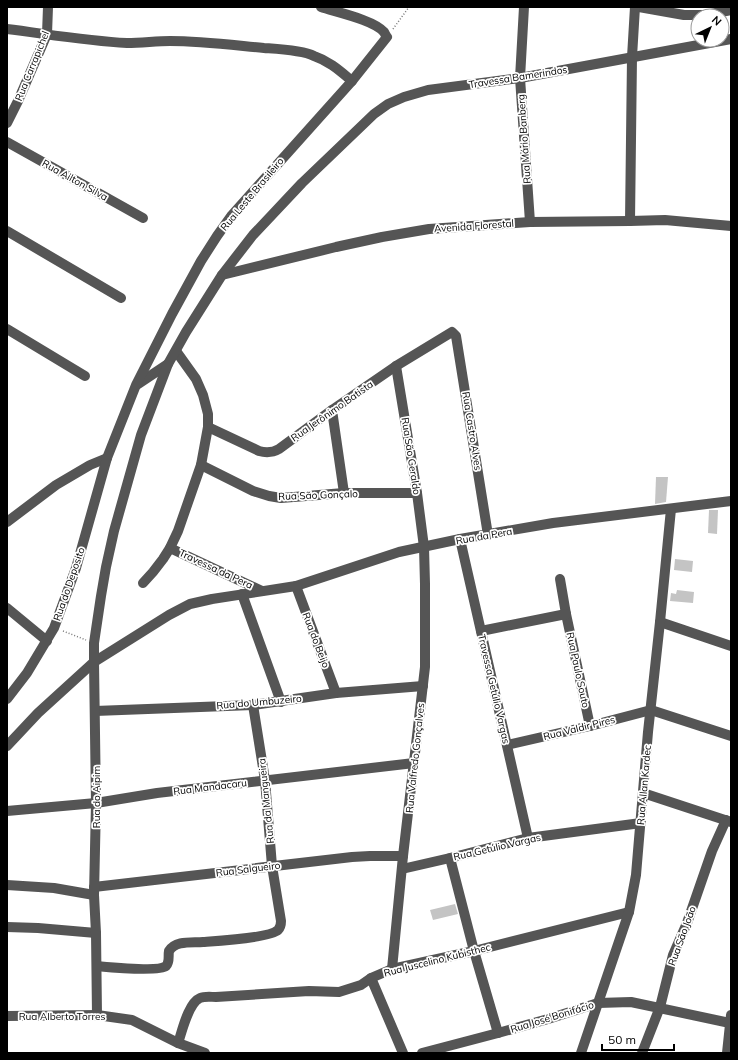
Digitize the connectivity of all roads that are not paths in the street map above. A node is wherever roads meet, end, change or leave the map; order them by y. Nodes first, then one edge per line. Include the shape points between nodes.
1 (48, 7) edge
2 (320, 7) edge
3 (524, 7) edge
4 (635, 7) edge
5 (640, 7) edge
6 (731, 10) edge
7 (7, 29) edge
8 (47, 34) junction
9 (731, 39) edge
10 (632, 57) junction
11 (520, 78) junction
12 (352, 81) junction
13 (10, 113) edge
14 (7, 123) edge
15 (7, 142) edge
16 (143, 218) dead end
17 (630, 220) junction
18 (530, 222) junction
19 (731, 226) edge
20 (7, 230) edge
21 (222, 275) junction
22 (121, 298) dead end
23 (7, 329) edge
24 (451, 332) joint
25 (176, 351) junction
26 (168, 364) junction
27 (396, 366) junction
28 (85, 376) dead end
29 (136, 385) junction
30 (332, 410) junction
31 (208, 427) junction
32 (107, 458) junction
33 (201, 465) junction
34 (344, 493) junction
35 (417, 493) junction
36 (731, 501) edge
37 (671, 509) junction
38 (7, 522) edge
39 (488, 535) junction
40 (460, 540) junction
41 (424, 547) junction
42 (170, 548) junction
43 (560, 579) dead end
44 (143, 584) dead end
45 (296, 586) junction
46 (262, 591) junction
47 (242, 594) junction
48 (7, 608) edge
49 (566, 614) junction
50 (660, 622) junction
51 (481, 631) junction
52 (47, 641) junction
53 (731, 646) edge
54 (94, 662) junction
55 (423, 686) junction
56 (336, 693) junction
57 (7, 699) edge
58 (281, 702) junction
59 (254, 704) junction
60 (651, 710) junction
61 (95, 711) junction
62 (590, 726) junction
63 (731, 736) edge
64 (7, 746) edge
65 (507, 746) junction
66 (414, 763) junction
67 (265, 780) junction
68 (644, 793) junction
69 (96, 803) junction
70 (7, 811) edge
71 (728, 821) edge
72 (641, 823) junction
73 (528, 838) junction
74 (403, 856) junction
75 (450, 858) junction
76 (272, 866) junction
77 (402, 869) junction
78 (7, 885) edge
79 (94, 891) junction
80 (629, 912) junction
81 (7, 928) edge
82 (96, 933) junction
83 (474, 951) junction
84 (97, 966) junction
85 (392, 969) junction
86 (371, 978) junction
87 (598, 1003) junction
88 (660, 1007) junction
89 (97, 1015) junction
90 (7, 1016) edge
91 (731, 1019) edge
92 (498, 1034) junction
93 (178, 1043) junction
94 (205, 1053) edge
95 (402, 1053) edge
96 (422, 1053) edge
97 (581, 1053) edge
98 (642, 1053) edge
99 (727, 1053) edge

1 - 8 street, Rua Carrapichel
2 - 12 street, Rua Leste Brasileiro via 374,24 387,37
3 - 11 street, Rua Mário Banberg
4 - 10 street
5 - 6 street via 684,15 706,15
7 - 8 street
8 - 12 street via 128,43 197,42 303,53 324,60
8 - 13 street, Rua Carrapichel
9 - 10 street, Travessa Bamerindos
10 - 11 street, Travessa Bamerindos
10 - 17 street
11 - 18 street, Rua Mário Banberg
11 - 21 street, Travessa Bamerindos via 428,90 388,104 374,114 302,183 253,235
12 - 29 street, Rua Leste Brasileiro via 232,215 217,236 172,314
13 - 14 street, Rua Carrapichel
15 - 16 street, Rua Ailton Silva
17 - 18 street, Avenida Florestal
17 - 19 street, Avenida Florestal via 665,220
18 - 21 street, Avenida Florestal via 429,229 382,237
20 - 22 street
21 - 25 street, Travessa Bamerindos
23 - 28 street
24 - 27 street, Rua Jerônimo Batista
24 - 39 street, Rua Castro Alves via 456,336
25 - 26 street, Travessa Bamerindos
25 - 31 street via 196,379 203,395 208,414
26 - 29 street
26 - 54 street, Rua do Aipim via 141,435 114,531 94,643
27 - 30 street, Rua Jerônimo Batista
27 - 35 street, Rua São Geraldo
29 - 32 street, Rua Leste Brasileiro
30 - 31 street, Rua Jerônimo Batista via 279,449 269,452 259,451
30 - 34 street
31 - 33 street
32 - 38 street via 56,485
32 - 52 street, Rua do Deposito via 76,568
33 - 34 street, Rua São Gonçalo via 253,491 269,496 281,498
33 - 42 street
34 - 35 street, Rua São Gonçalo
35 - 41 street, Rua São Geraldo
36 - 37 street, Rua da Pera
37 - 39 street, Rua da Pera via 553,523
37 - 50 street, Rua Allan Kardec
39 - 40 street, Rua da Pera
40 - 41 street, Rua da Pera
40 - 51 street, Travessa Getúlio Vargas
41 - 45 street, Rua da Pera via 399,552
41 - 55 street, Rua Valfredo Gonçalves
42 - 44 street
42 - 46 street, Travessa da Pera
43 - 49 street, Rua Paulo Souto
45 - 46 street, Rua da Pera
45 - 56 street, Rua do Beijo
46 - 47 street, Rua da Pera
47 - 54 street, Rua da Pera via 190,604
47 - 58 street
48 - 52 street
49 - 51 street
49 - 62 street, Rua Paulo Souto
50 - 53 street
50 - 60 street, Rua Allan Kardec
51 - 65 street, Travessa Getúlio Vargas
52 - 57 street, Rua do Deposito
54 - 61 street, Rua do Aipim
54 - 64 street, Rua da Pera via 38,713
55 - 56 street, Rua do Umbuzeiro
55 - 66 street, Rua Valfredo Gonçalves
56 - 58 street, Rua do Umbuzeiro
58 - 59 street, Rua do Umbuzeiro
59 - 61 street, Rua do Umbuzeiro
59 - 67 street, Rua da Mangueira
60 - 62 street, Rua Valdir Pires
60 - 63 street
60 - 68 street, Rua Allan Kardec
61 - 69 street, Rua do Aipim
62 - 65 street, Rua Valdir Pires
65 - 73 street, Travessa Getúlio Vargas
66 - 67 street, Rua Mandacaru
66 - 74 street, Rua Valfredo Gonçalves
67 - 69 street, Rua Mandacaru
67 - 76 street, Rua da Mangueira
68 - 71 street
68 - 72 street, Rua Allan Kardec
69 - 70 street, Rua Mandacaru
69 - 79 street, Rua do Aipim
71 - 88 street, Rua São João via 712,851 673,955
72 - 73 street, Rua Getúlio Vargas
72 - 80 street, Rua Allan Kardec
73 - 75 street, Rua Getúlio Vargas
74 - 76 street, Rua Salgueiro via 370,856
74 - 77 street, Rua Valfredo Gonçalves
75 - 77 street, Rua Getúlio Vargas
75 - 83 street
76 - 79 street, Rua Salgueiro
76 - 84 street, Rua da Mangueira via 281,918 281,925 276,931 264,935 174,946 169,951 168,963 160,968
77 - 85 street, Rua Valfredo Gonçalves
78 - 79 street, Rua Salgueiro
79 - 82 street, Rua do Aipim
80 - 83 street, Rua Juscelino Kubisthec
80 - 87 street, Rua Allan Kardec
81 - 82 street
82 - 84 street, Rua do Aipim
83 - 85 street, Rua Juscelino Kubisthec
83 - 92 street
84 - 89 street, Rua do Aipim
85 - 86 street, Rua Juscelino Kubisthec
86 - 93 street, Rua Juscelino Kubisthec via 361,985 339,992 200,998 189,1011
86 - 95 street
87 - 88 street, Rua José Bonifácio via 631,1002
87 - 92 street, Rua José Bonifácio
87 - 97 street, Rua Allan Kardec
88 - 91 street, Rua José Bonifácio
88 - 98 street, Rua São João
89 - 90 street, Rua Alberto Torres
89 - 93 street, Rua Alberto Torres via 132,1020
91 - 99 street
92 - 96 street, Rua José Bonifácio
93 - 94 street, Rua Alberto Torres

